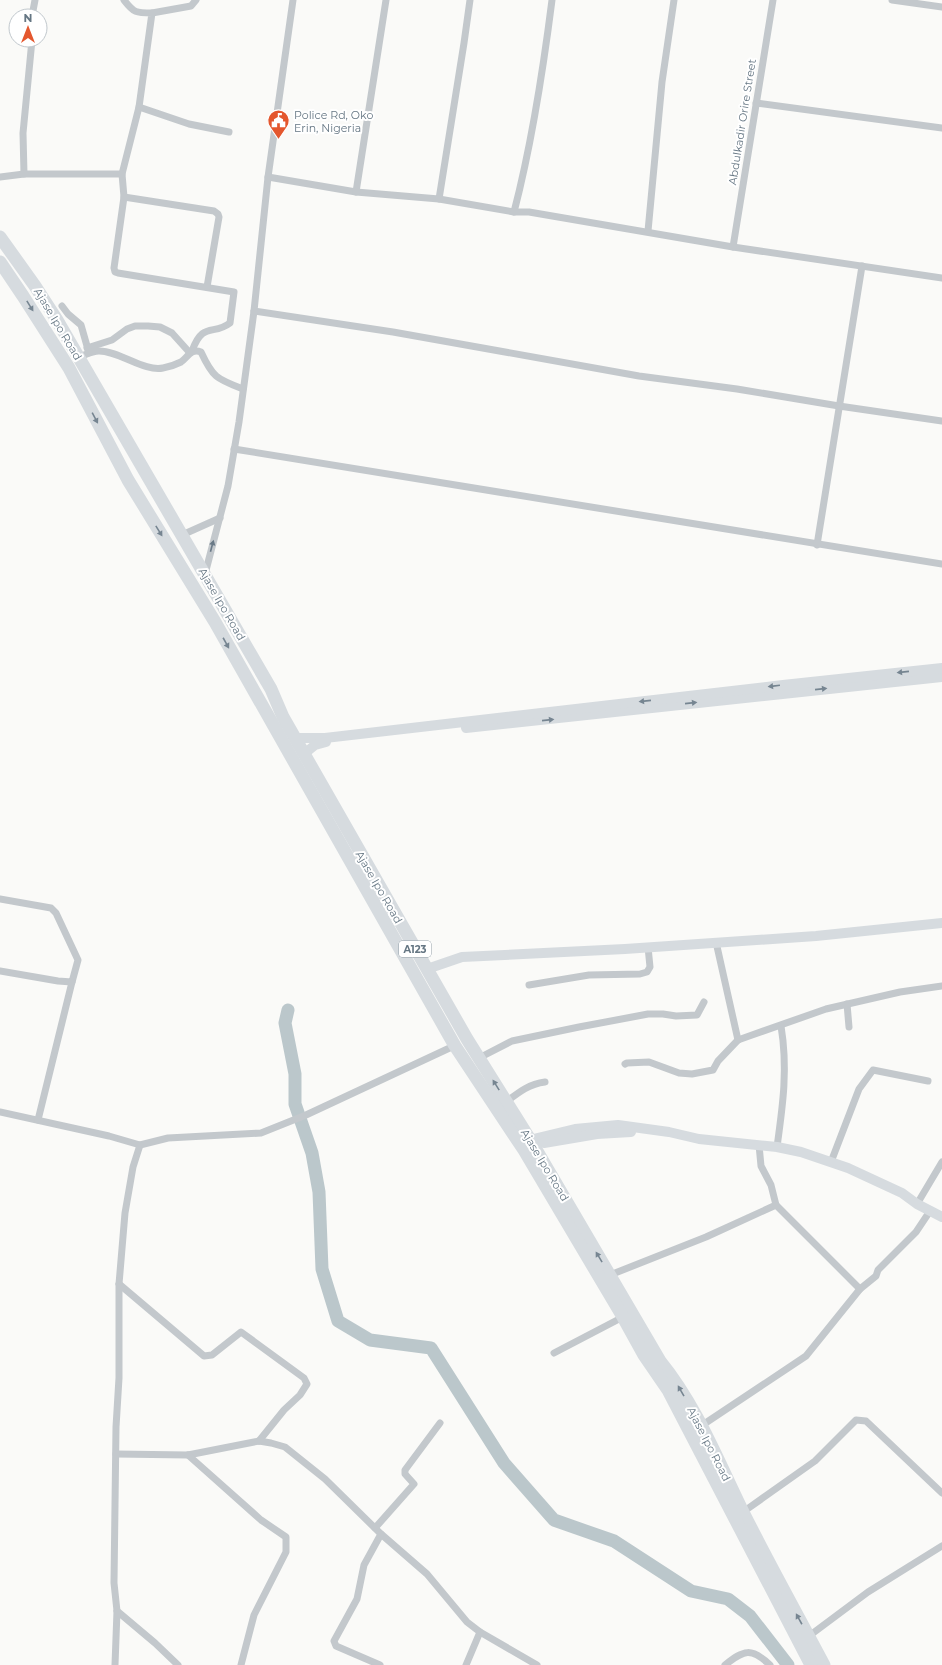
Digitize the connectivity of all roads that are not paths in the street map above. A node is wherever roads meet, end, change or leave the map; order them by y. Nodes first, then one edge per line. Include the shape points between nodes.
1 (124, 0) edge
2 (196, 0) edge
3 (293, 0) edge
4 (386, 0) edge
5 (470, 0) edge
6 (552, 0) edge
7 (674, 0) edge
8 (773, 0) edge
9 (892, 0) edge
10 (915, 1) edge
11 (942, 6) edge
12 (152, 12) junction
13 (31, 48) edge
14 (756, 103) junction
15 (139, 108) junction
16 (942, 128) edge
17 (230, 132) dead end
18 (24, 174) junction
19 (122, 174) junction
20 (0, 177) edge
21 (268, 177) junction
22 (356, 192) junction
23 (124, 197) junction
24 (439, 199) junction
25 (514, 212) junction
26 (648, 231) junction
27 (0, 237) edge
28 (733, 247) junction
29 (0, 262) edge
30 (862, 266) junction
31 (29, 277) junction
32 (942, 278) edge
33 (17, 286) junction
34 (207, 287) junction
35 (62, 306) dead end
36 (254, 311) junction
37 (191, 352) junction
38 (85, 353) junction
39 (242, 389) junction
40 (839, 406) junction
41 (942, 421) edge
42 (234, 449) junction
43 (220, 518) junction
44 (182, 535) junction
45 (817, 545) junction
46 (942, 564) edge
47 (205, 574) junction
48 (942, 668) edge
49 (942, 676) edge
50 (295, 738) junction
51 (304, 754) junction
52 (0, 899) edge
53 (942, 923) edge
54 (716, 942) junction
55 (648, 947) junction
56 (427, 969) junction
57 (0, 971) edge
58 (72, 982) junction
59 (530, 985) dead end
60 (942, 986) edge
61 (704, 1002) dead end
62 (847, 1004) junction
63 (781, 1026) junction
64 (849, 1027) dead end
65 (467, 1039) junction
66 (738, 1040) junction
67 (455, 1046) junction
68 (479, 1058) junction
69 (625, 1064) dead end
70 (928, 1081) dead end
71 (545, 1082) dead end
72 (506, 1102) junction
73 (0, 1112) edge
74 (38, 1120) junction
75 (140, 1145) junction
76 (527, 1145) junction
77 (759, 1146) junction
78 (777, 1147) junction
79 (831, 1162) junction
80 (942, 1162) edge
81 (917, 1204) junction
82 (776, 1205) junction
83 (930, 1211) junction
84 (942, 1217) edge
85 (610, 1275) junction
86 (119, 1284) junction
87 (860, 1289) junction
88 (623, 1316) junction
89 (554, 1353) dead end
90 (440, 1423) dead end
91 (701, 1426) junction
92 (259, 1441) junction
93 (116, 1454) junction
94 (188, 1455) junction
95 (723, 1484) junction
96 (942, 1493) edge
97 (743, 1512) junction
98 (375, 1528) junction
99 (381, 1534) junction
100 (941, 1548) edge
101 (117, 1611) junction
102 (480, 1632) junction
103 (809, 1636) junction
104 (809, 1661) edge
105 (115, 1665) edge
106 (178, 1665) edge
107 (242, 1665) edge
108 (380, 1665) edge
109 (466, 1665) edge
110 (537, 1665) edge
111 (725, 1665) edge
112 (770, 1665) edge
113 (824, 1665) edge

1 - 12 street via 138,13
2 - 12 street via 191,6
3 - 21 street
4 - 22 street
5 - 24 street
6 - 25 street via 525,172
7 - 26 street via 662,82
8 - 14 street, Abdulkadir Orire Street
9 - 10 street
10 - 11 street
12 - 15 street
13 - 18 street via 23,133
14 - 16 street
14 - 28 street, Abdulkadir Orire Street
15 - 17 street via 189,124
15 - 19 street
18 - 19 street
18 - 20 street
19 - 23 street
21 - 22 street
21 - 36 street
22 - 24 street
23 - 34 street via 115,272
23 - 34 street via 214,211 218,214
24 - 25 street
25 - 26 street via 529,212
26 - 28 street
27 - 31 highway, Ajase Ipo Road / A123
28 - 30 street
29 - 33 highway, Ajase Ipo Road / A123
30 - 32 street
30 - 40 street
31 - 33 highway
31 - 38 highway, Ajase Ipo Road / A123
33 -> 67 highway, Ajase Ipo Road / A123 via 69,368 128,480 215,622
34 - 37 street via 234,292 230,323 208,330 196,339
35 - 38 street via 81,325
36 - 39 street
36 - 40 street via 393,332 639,376
37 - 38 street via 181,361 161,369 151,368 107,352
37 - 38 street via 172,332 160,327 135,326
37 - 39 street via 201,352 219,380
38 - 44 highway, Ajase Ipo Road / A123
39 - 42 street
40 - 41 street
40 - 45 street
42 - 43 street
42 - 45 street
43 - 44 street
47 -> 43 street
44 - 47 highway, Ajase Ipo Road / A123
45 - 46 street
47 - 50 highway, Ajase Ipo Road / A123 via 271,689
48 -> 50 street via 320,739
51 -> 49 street via 315,745 330,742
50 - 51 highway, Ajase Ipo Road / A123
51 - 56 highway, Ajase Ipo Road / A123
52 - 58 street via 51,908 56,913 78,960
53 - 54 street via 816,936
54 - 55 street
54 - 66 street
55 - 56 street via 462,958
55 - 59 street via 648,972 589,975
56 - 65 highway, Ajase Ipo Road / A123
57 - 58 street
58 - 74 street
60 - 62 street
61 - 68 street via 697,1015 648,1014 579,1027 512,1042
62 - 63 street
62 - 64 street
63 - 66 street
63 - 78 street via 785,1048 784,1098
65 - 67 street
65 - 68 highway, Ajase Ipo Road / A123
66 - 69 street via 713,1070 704,1072 679,1073 649,1062
67 - 75 street via 261,1133 168,1138
67 - 76 highway, Ajase Ipo Road / A123
72 -> 68 highway, Ajase Ipo Road / A123
70 - 79 street via 873,1070 859,1089
71 - 72 street via 534,1083
72 - 76 highway, Ajase Ipo Road / A123
73 - 74 street
74 - 75 street
75 - 86 street via 133,1167 125,1213
76 - 77 street via 598,1134 669,1132 699,1139
85 -> 76 highway, Ajase Ipo Road / A123
76 - 88 highway, Ajase Ipo Road / A123
77 - 78 street
77 - 82 street via 761,1166 771,1185
78 - 79 street
79 - 81 street via 902,1193
80 - 81 street
81 - 83 street
82 - 85 street via 706,1237
82 - 87 street
83 - 84 street
83 - 87 street via 916,1232 878,1270 876,1276
91 -> 85 highway, Ajase Ipo Road / A123
86 - 92 street via 204,1356 212,1355 241,1332 304,1378 307,1384 300,1395
86 - 93 street
87 - 91 street via 806,1356
88 - 89 street
88 - 95 highway, Ajase Ipo Road / A123 via 644,1356 668,1390
90 - 98 street via 405,1470 405,1474 414,1484
91 - 95 highway, Ajase Ipo Road / A123
92 - 94 street
92 - 98 street via 285,1447 325,1479
93 - 94 street
93 - 101 street via 114,1583
94 - 107 street via 238,1500 286,1537 286,1552 254,1615
95 - 97 highway, Ajase Ipo Road / A123
95 - 104 highway, Ajase Ipo Road / A123
96 - 97 street via 866,1421 856,1420 815,1461
103 -> 97 highway, Ajase Ipo Road / A123
98 - 99 street
99 - 102 street via 427,1574 467,1622
99 - 108 street via 364,1565 357,1599 334,1641 336,1646
100 - 103 street via 868,1592
101 - 105 street
101 - 106 street
102 - 109 street
102 - 110 street
103 - 113 highway, Ajase Ipo Road / A123
111 - 112 street via 738,1654 747,1653 760,1655

